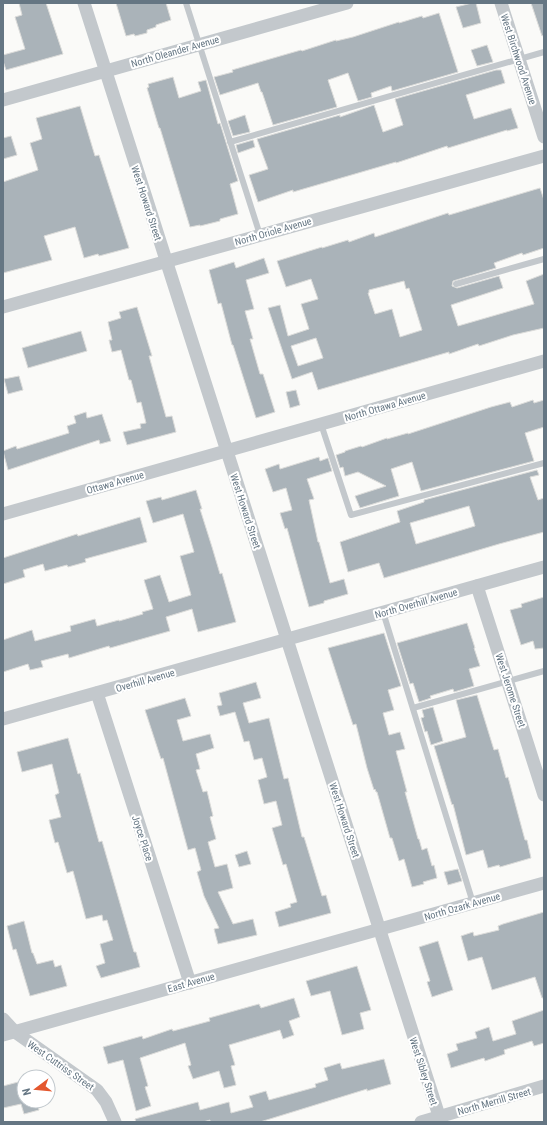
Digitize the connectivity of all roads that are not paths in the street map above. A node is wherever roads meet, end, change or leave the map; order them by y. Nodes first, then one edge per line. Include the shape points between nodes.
1 (84, 3) edge
2 (186, 3) edge
3 (347, 3) edge
4 (501, 3) edge
5 (199, 44) junction
6 (544, 52) edge
7 (519, 59) junction
8 (106, 71) junction
9 (3, 100) edge
10 (544, 137) edge
11 (230, 142) junction
12 (544, 156) edge
13 (260, 235) junction
14 (544, 259) edge
15 (166, 261) junction
16 (456, 284) dead end
17 (3, 307) edge
18 (544, 361) edge
19 (321, 424) junction
20 (227, 451) junction
21 (544, 463) edge
22 (3, 514) edge
23 (544, 567) edge
24 (477, 586) junction
25 (384, 612) junction
26 (287, 639) junction
27 (544, 671) edge
28 (508, 681) junction
29 (96, 693) junction
30 (413, 708) junction
31 (3, 719) edge
32 (544, 795) edge
33 (544, 883) edge
34 (473, 903) junction
35 (380, 930) junction
36 (190, 983) junction
37 (3, 1019) edge
38 (408, 1020) joint
39 (9, 1034) edge
40 (544, 1086) edge
41 (440, 1119) edge
42 (115, 1122) edge
43 (421, 1122) edge

1 - 8 street, West Howard Street
2 - 5 lane
3 - 5 street, North Oleander Avenue
4 - 7 street, West Birchwood Avenue
5 - 8 street, North Oleander Avenue
5 - 11 lane
6 - 7 lane
7 - 10 street, West Birchwood Avenue
7 - 11 lane
8 - 9 street, North Oleander Avenue
8 - 15 street, West Howard Street
11 - 13 lane
12 - 13 street, North Oriole Avenue
13 - 15 street, North Oriole Avenue
14 - 16 lane
15 - 17 street, North Oriole Avenue
15 - 20 street, West Howard Street
18 - 19 street, North Ottawa Avenue
19 - 20 street, North Ottawa Avenue
19 - 21 lane via 351,515
20 - 22 street, Ottawa Avenue
20 - 26 street, West Howard Street
23 - 24 street, North Overhill Avenue
24 - 25 street, North Overhill Avenue
24 - 28 street, West Jerome Street
25 - 26 street, North Overhill Avenue
25 - 30 lane
26 - 29 street, Overhill Avenue
26 - 35 street, West Howard Street
27 - 28 lane
28 - 30 lane
28 - 32 street, West Jerome Street
29 - 31 street, Overhill Avenue
29 - 36 street, Joyce Place
30 - 34 lane
33 - 34 street, North Ozark Avenue
34 - 35 street, North Ozark Avenue
35 - 36 street, East Avenue
35 - 38 street, West Howard Street
36 - 39 street, East Avenue
37 - 39 street, West Cuttriss Street
38 - 41 street, West Sibley Street
39 - 42 street, West Cuttriss Street via 97,1090
40 - 41 street, North Merrill Street
41 - 43 street, North Merrill Street

